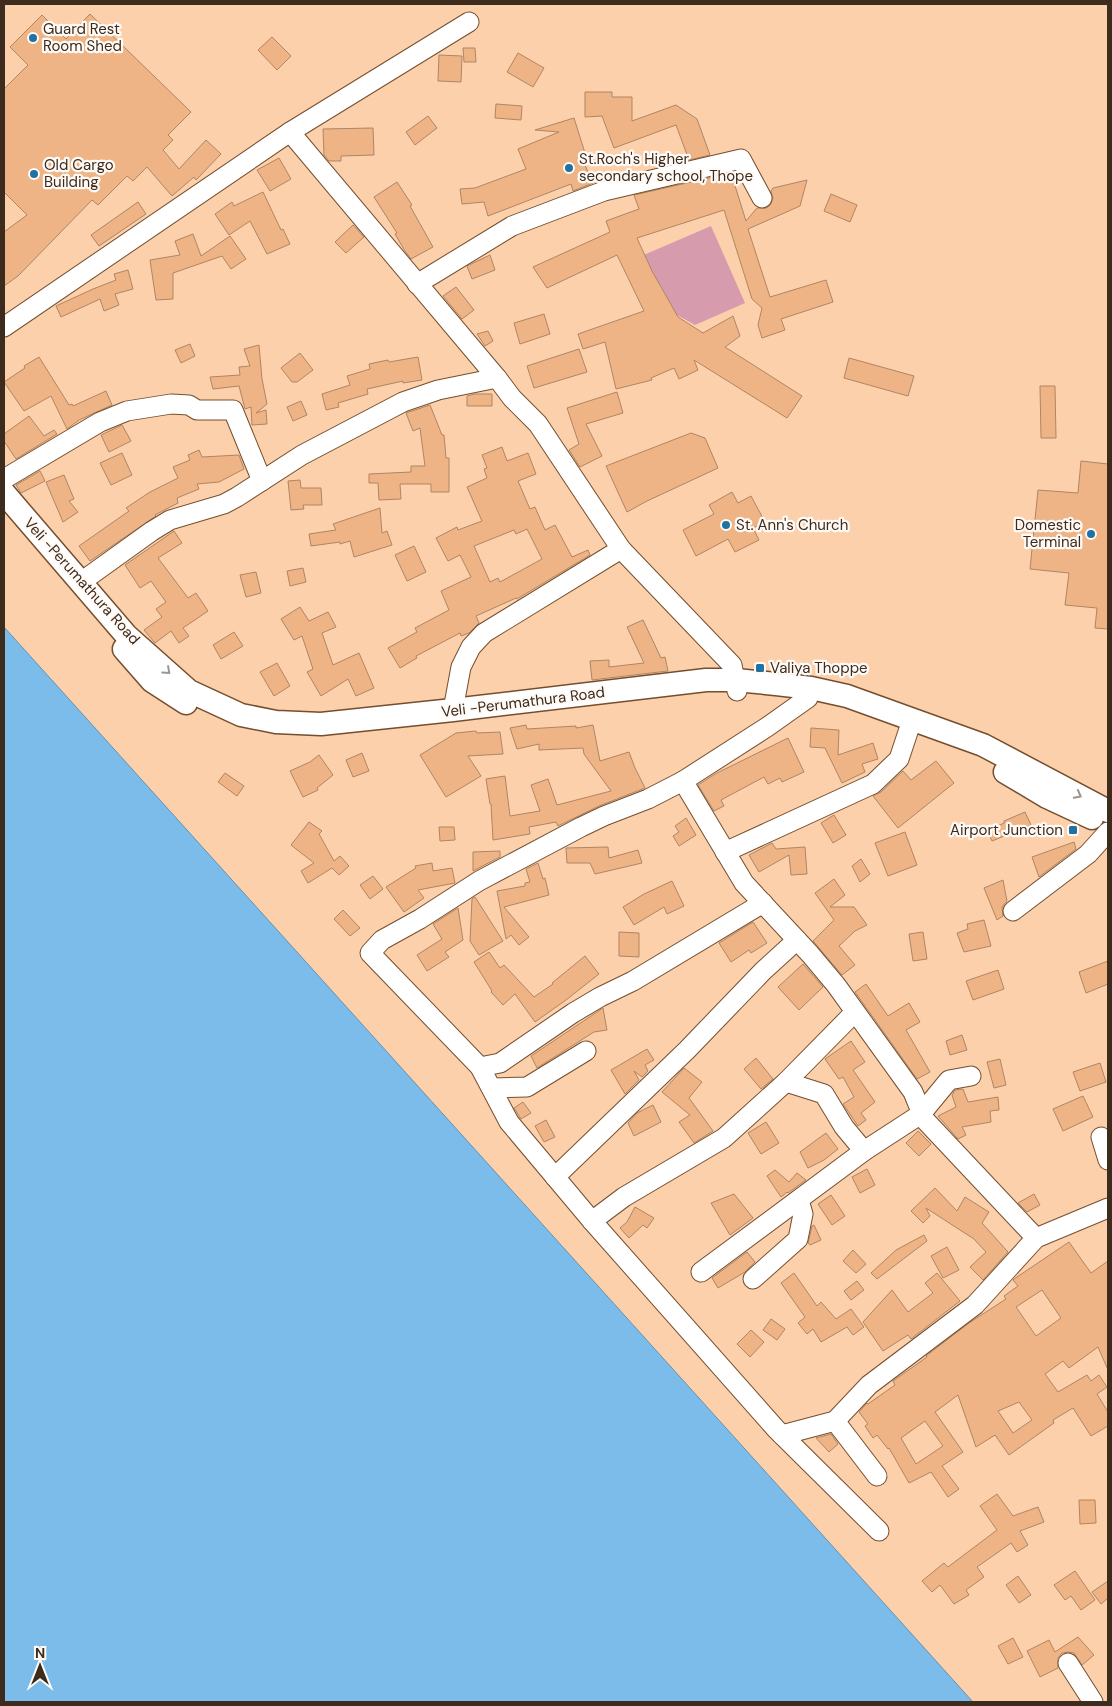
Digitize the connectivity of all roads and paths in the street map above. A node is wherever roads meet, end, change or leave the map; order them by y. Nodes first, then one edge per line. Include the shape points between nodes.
1 (469, 22) dead end
2 (290, 132) junction
3 (762, 198) dead end
4 (417, 284) junction
5 (4, 327) edge
6 (497, 378) junction
7 (4, 478) edge
8 (262, 481) junction
9 (4, 494) edge
10 (4, 514) edge
11 (621, 549) junction
12 (81, 582) junction
13 (737, 686) junction
14 (808, 698) junction
15 (453, 710) junction
16 (909, 729) junction
17 (683, 781) junction
18 (1045, 786) junction
19 (1108, 811) edge
20 (1108, 826) edge
21 (1108, 832) edge
22 (725, 852) junction
23 (763, 904) junction
24 (1013, 911) dead end
25 (797, 940) junction
26 (855, 1012) junction
27 (586, 1051) dead end
28 (480, 1066) junction
29 (971, 1076) dead end
30 (786, 1082) junction
31 (492, 1088) junction
32 (921, 1114) junction
33 (1102, 1136) dead end
34 (864, 1151) junction
35 (1108, 1160) edge
36 (555, 1177) junction
37 (800, 1200) junction
38 (1108, 1208) edge
39 (592, 1221) junction
40 (1036, 1238) junction
41 (701, 1272) dead end
42 (753, 1279) dead end
43 (835, 1421) junction
44 (782, 1435) junction
45 (877, 1476) dead end
46 (879, 1531) dead end
47 (1068, 1663) dead end
48 (1093, 1702) edge

1 - 2 street
2 - 4 street
2 - 5 street
3 - 4 street via 741,159 604,191 512,226
4 - 6 street
6 - 8 street via 438,390 403,402 302,455
6 - 11 street via 538,424
7 - 8 street via 100,422 127,411 171,404 189,405 197,410 233,410
8 - 12 street via 224,504 170,520
9 - 12 main road, Veli -Perumathura Road
10 - 13 main road via 152,681 188,704 236,725 322,735 547,712
11 - 13 street via 732,665
11 - 15 street via 484,633 471,647 462,667
12 -> 15 main road, Veli -Perumathura Road via 126,635 190,691 241,715 276,722 320,724
13 - 14 main road
13 - 15 main road, Veli -Perumathura Road via 706,680
13 - 18 main road, Veli -Perumathura Road via 810,688 847,696 984,745
14 - 16 main road via 831,701
14 - 17 street
16 - 18 main road
16 - 22 street via 899,759 873,784
17 - 22 street
17 - 28 street via 589,824 479,881 382,940 370,953
18 -> 19 main road, Veli -Perumathura Road
18 - 20 main road
21 - 24 street via 1088,854
22 - 23 street via 744,883
23 - 25 street
23 - 28 street via 573,1013 500,1063
25 - 26 street
25 - 36 street
26 - 30 street
26 - 32 street via 913,1092
27 - 31 street via 527,1087
28 - 31 street
29 - 32 street via 949,1080
30 - 34 street via 824,1094 844,1127
30 - 39 street via 724,1138 624,1197
31 - 36 street via 509,1122
32 - 34 street
32 - 40 street
33 - 35 street
34 - 37 street
36 - 39 street
37 - 41 street
37 - 42 street via 803,1214 798,1238
38 - 40 street
39 - 44 street
40 - 43 street via 975,1305 869,1385
43 - 44 street
43 - 45 street
44 - 46 street
47 - 48 street

